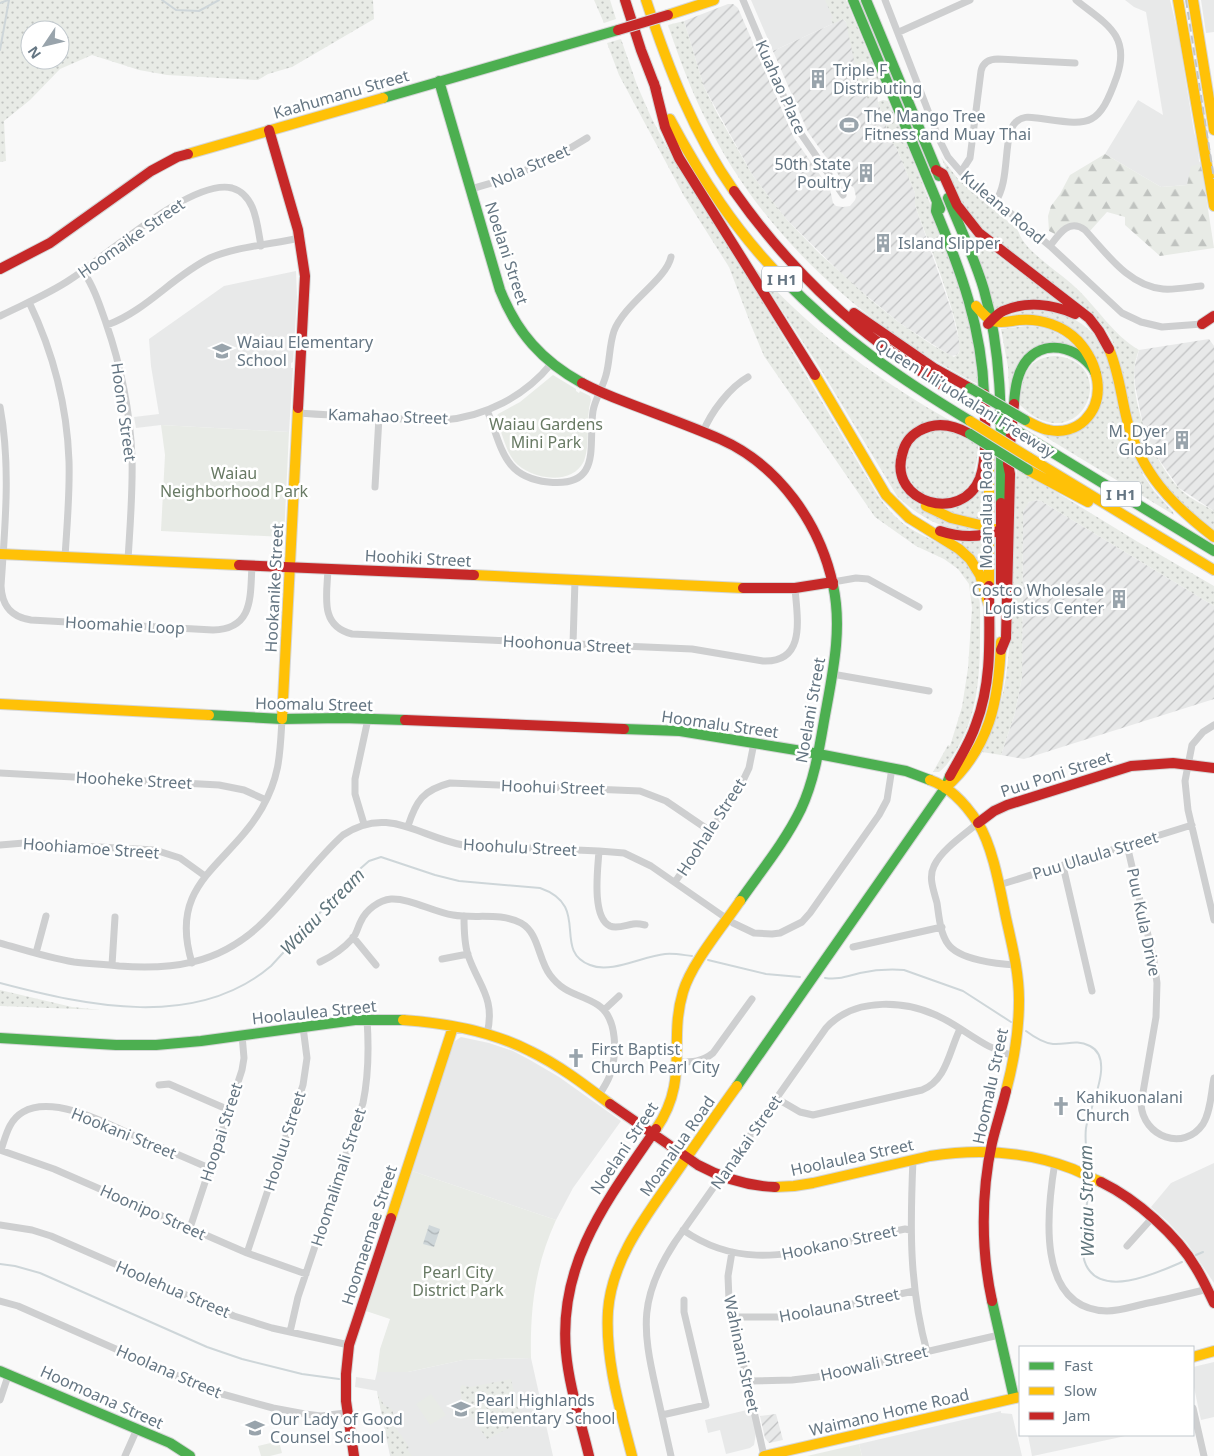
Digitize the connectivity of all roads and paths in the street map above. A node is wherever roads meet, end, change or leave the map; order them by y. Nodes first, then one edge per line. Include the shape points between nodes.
1 (625, 0) edge
2 (646, 0) edge
3 (714, 0) edge
4 (743, 0) edge
5 (853, 0) edge
6 (866, 0) edge
7 (885, 0) edge
8 (970, 0) edge
9 (1076, 0) edge
10 (1178, 0) edge
11 (1193, 0) edge
12 (898, 32) junction
13 (1075, 64) dead end
14 (439, 81) junction
15 (654, 83) junction
16 (269, 130) junction
17 (1214, 130) edge
18 (587, 138) dead end
19 (936, 170) junction
20 (961, 172) junction
21 (471, 190) junction
22 (843, 195) dead end
23 (937, 202) junction
24 (995, 202) junction
25 (1214, 206) edge
26 (300, 238) junction
27 (261, 246) junction
28 (1050, 246) junction
29 (671, 257) dead end
30 (0, 269) edge
31 (83, 271) junction
32 (813, 286) junction
33 (1201, 286) dead end
34 (30, 302) junction
35 (976, 306) junction
36 (0, 316) edge
37 (1214, 316) edge
38 (992, 320) junction
39 (1202, 324) junction
40 (107, 325) junction
41 (1214, 327) edge
42 (984, 339) junction
43 (1108, 344) junction
44 (551, 364) junction
45 (1096, 374) junction
46 (748, 377) dead end
47 (601, 392) junction
48 (0, 407) edge
49 (487, 410) junction
50 (298, 413) junction
51 (379, 417) junction
52 (704, 432) junction
53 (1008, 464) junction
54 (1001, 484) junction
55 (375, 487) dead end
56 (912, 493) junction
57 (919, 525) junction
58 (1001, 530) junction
59 (989, 531) junction
60 (1214, 537) edge
61 (1214, 551) edge
62 (1, 554) edge
63 (65, 557) junction
64 (128, 560) junction
65 (252, 566) junction
66 (290, 567) junction
67 (328, 569) junction
68 (1214, 571) edge
69 (575, 580) junction
70 (833, 582) junction
71 (795, 588) junction
72 (989, 606) junction
73 (919, 607) dead end
74 (573, 644) junction
75 (1001, 650) junction
76 (832, 674) junction
77 (929, 691) dead end
78 (0, 704) edge
79 (282, 719) junction
80 (368, 719) junction
81 (1214, 725) edge
82 (754, 743) junction
83 (818, 754) junction
84 (1188, 763) junction
85 (892, 768) junction
86 (1214, 768) edge
87 (0, 773) edge
88 (945, 788) junction
89 (266, 800) junction
90 (978, 823) junction
91 (364, 824) junction
92 (1192, 825) junction
93 (408, 826) junction
94 (710, 831) junction
95 (0, 845) edge
96 (1128, 845) junction
97 (599, 851) junction
98 (1063, 866) junction
99 (205, 876) junction
100 (675, 882) junction
101 (999, 885) junction
102 (46, 916) dead end
103 (464, 916) junction
104 (115, 917) dead end
105 (727, 919) junction
106 (1214, 920) edge
107 (645, 925) dead end
108 (942, 927) junction
109 (353, 938) junction
110 (0, 943) edge
111 (853, 947) dead end
112 (36, 953) junction
113 (468, 954) junction
114 (442, 959) dead end
115 (320, 962) dead end
116 (192, 963) junction
117 (112, 965) junction
118 (376, 965) dead end
119 (1016, 965) junction
120 (1092, 991) dead end
121 (619, 996) dead end
122 (752, 1000) dead end
123 (604, 1010) junction
124 (367, 1019) junction
125 (303, 1027) junction
126 (454, 1027) junction
127 (960, 1029) junction
128 (487, 1034) junction
129 (242, 1035) junction
130 (0, 1038) edge
131 (1014, 1056) junction
132 (678, 1062) junction
133 (1214, 1078) edge
134 (159, 1085) dead end
135 (599, 1095) junction
136 (776, 1098) junction
137 (229, 1110) junction
138 (653, 1134) junction
139 (0, 1150) edge
140 (991, 1152) junction
141 (687, 1157) junction
142 (913, 1160) junction
143 (1055, 1162) junction
144 (209, 1168) junction
145 (721, 1176) junction
146 (1153, 1217) junction
147 (0, 1225) edge
148 (190, 1228) junction
149 (683, 1230) junction
150 (910, 1230) junction
151 (1126, 1246) dead end
152 (732, 1252) junction
153 (248, 1253) junction
154 (306, 1274) junction
155 (1208, 1289) junction
156 (914, 1291) junction
157 (684, 1300) dead end
158 (0, 1301) edge
159 (1214, 1303) edge
160 (733, 1317) junction
161 (290, 1332) junction
162 (1000, 1335) junction
163 (349, 1345) junction
164 (1214, 1351) edge
165 (927, 1352) junction
166 (1194, 1357) edge
167 (5, 1372) edge
168 (748, 1381) junction
169 (1017, 1397) edge
170 (0, 1400) edge
171 (1194, 1412) edge
172 (345, 1413) junction
173 (662, 1415) junction
174 (137, 1429) junction
175 (125, 1456) edge
176 (190, 1456) edge
177 (354, 1456) edge
178 (589, 1456) edge
179 (632, 1456) edge
180 (671, 1456) edge
181 (764, 1456) edge
182 (1204, 1456) edge

1 - 15 main road, Queen Liliʻuokalani Freeway / I H1
2 - 32 main road, Queen Liliʻuokalani Freeway / I H1 via 679,95 714,162 761,228
3 - 14 main road, Kaahumanu Street, bridge
4 - 22 street, Kuahao Place via 797,128
5 - 23 main road, Moanalua Road
6 - 19 main road, Moanalua Road
7 - 12 street, Kuleana Road
8 - 12 street
9 - 24 street via 1117,37 1121,59 1114,84 1103,109 1087,121 1026,117 1015,123 1010,133 1002,189
10 - 25 main road
11 - 17 main road
12 - 20 street, Kuleana Road via 939,139
13 - 20 street via 998,58 985,62 981,71 970,158
14 - 16 main road, Kaahumanu Street
14 - 21 main road, Noelani Street
15 - 57 main road via 665,127 679,158 886,495 902,513
15 - 68 main road, Queen Liliʻuokalani Freeway / I H1, bridge via 683,145 706,183 779,276 818,314 858,348 913,386
16 - 26 main road, Hookanike Street
16 - 30 main road, Kaahumanu Street via 163,164 50,243
18 - 21 street, Nola Street via 540,164
19 - 38 main road, Moanalua Road via 976,266
19 - 43 main road via 943,174 957,205 979,234 1089,318
20 - 24 street, Kuleana Road
21 - 44 main road, Noelani Street via 505,303 527,339
23 - 35 main road, Moanalua Road
23 - 56 main road via 936,211 961,274 978,332 984,383 984,456 977,483 961,500 936,505
24 - 28 street, Kuleana Road
26 - 27 street
26 - 50 main road, Hookanike Street via 305,292
27 - 31 street, Hoomaike Street via 254,211 247,198 231,188 217,188 181,201
27 - 40 street via 211,258 128,316
28 - 33 street via 1064,229 1079,226 1139,282 1165,289
28 - 39 street, Kuleana Road via 1110,304 1128,317 1162,327
29 - 47 street via 668,266 618,322
31 - 34 street, Hoomaike Street
31 - 40 street, Hoono Street
32 - 45 main road, bridge via 934,368 1040,428 1065,431 1089,417 1096,406 1099,390
32 - 61 main road, Queen Liliʻuokalani Freeway / I H1, bridge via 905,361
34 - 36 street, Hoomaike Street
34 - 63 street via 53,362 67,427 69,488
35 - 38 main road
35 - 42 main road, Moanalua Road
37 - 39 main road
38 - 42 main road
38 - 43 main road via 1003,311 1017,307 1051,305 1083,318
38 - 45 main road via 1032,320 1058,327 1084,347 1094,362
38 - 54 main road, Moanalua Road via 1001,384
39 - 41 main road
40 - 64 street, Hoono Street via 120,368 129,424 132,471
42 - 59 main road, Moanalua Road via 990,403
43 - 60 main road via 1130,432 1143,464 1170,502
44 - 47 main road, Noelani Street
44 - 49 street, Kamahao Street via 522,392
45 - 53 main road via 1090,363 1067,349 1046,349 1026,361 1016,382
46 - 52 street via 738,382 710,417
47 - 49 street via 593,413 590,462 582,474 564,483 531,480 516,471 506,458
47 - 52 main road, Noelani Street
48 - 62 street via 7,463
49 - 51 street, Kamahao Street via 445,420
50 - 51 street, Kamahao Street
50 - 66 main road, Hookanike Street
51 - 55 street
52 - 70 main road, Noelani Street via 749,456 786,488 816,532
53 - 54 main road
53 - 75 main road via 1006,638
54 - 58 main road, Moanalua Road
56 - 59 main road via 940,514
56 - 68 main road, bridge via 904,480 900,462 904,448 923,428 941,424 954,427
57 - 59 main road via 958,536
57 - 72 main road via 970,558 981,577
58 - 59 main road
58 - 75 main road, Moanalua Road
59 - 72 main road, Moanalua Road
62 - 63 main road, Hoohiki Street
62 - 65 street, Hoomahie Loop via 3,598 8,610 21,618 214,630 232,627 246,613
63 - 64 main road, Hoohiki Street
64 - 65 main road, Hoohiki Street
65 - 66 main road, Hoohiki Street
66 - 67 main road, Hoohiki Street
66 - 79 main road, Hookanike Street
67 - 69 main road, Hoohiki Street
67 - 74 street, Hoohonua Street via 328,613 336,626 347,633
69 - 71 main road, Hoohiki Street
69 - 74 street
70 - 71 main road, Hoohiki Street
70 - 73 street via 868,579
70 - 76 main road, Noelani Street via 838,626
71 - 74 street, Hoohonua Street via 797,637 786,654 773,661 692,650
72 - 88 main road, Moanalua Road via 984,700 973,735 949,775
75 - 88 main road, Moanalua Road via 999,680 986,729 957,780
76 - 77 street
76 - 83 main road, Noelani Street
78 - 79 main road, Hoomalu Street
79 - 80 main road, Hoomalu Street
79 - 89 street, Hookanike Street via 279,764
80 - 82 main road, Hoomalu Street via 667,730
80 - 91 street via 355,779 355,794
81 - 84 street via 1195,740
82 - 83 main road, Hoomalu Street
82 - 94 street, Hoohale Street via 743,781
83 - 85 main road, Hoomalu Street
83 - 105 main road, Noelani Street via 810,790 799,816
84 - 86 main road, Puu Poni Street
84 - 90 main road, Puu Poni Street via 1153,763 1122,768 1007,805
84 - 92 street via 1185,788
85 - 88 main road, Hoomalu Street via 921,775
85 - 105 street, Hoohulu Street via 887,800 879,815 802,922 780,933 763,934 745,930
87 - 89 street, Hooheke Street via 219,785 244,790
88 - 90 main road, Hoomalu Street
88 - 141 main road, Moanalua Road
89 - 99 street, Hookanike Street via 252,822
90 - 101 main road, Hoomalu Street
90 - 108 street, Puu Poni Street via 942,855 932,870
91 - 93 street, Hoohulu Street via 384,822
91 - 116 street, Hoohulu Street via 339,839 253,932 225,950
92 - 96 street, Puu Ulaula Street
92 - 106 street
93 - 94 street, Hoohui Street via 425,794 450,783 640,791 666,801
93 - 97 street, Hoohulu Street via 463,845
94 - 100 street, Hoohale Street
95 - 99 street, Hoohiamoe Street via 24,843 155,850 180,858
96 - 98 street, Puu Ulaula Street
96 - 133 street, Puu Kula Drive via 1157,983 1156,1016 1141,1104 1148,1125 1171,1138 1182,1138 1196,1132 1207,1114
97 - 100 street, Hoohulu Street via 631,856
97 - 107 street via 597,890 603,919 614,927
98 - 101 street, Puu Ulaula Street
98 - 120 street
99 - 116 street, Hookanike Street via 193,894 186,916 186,939
100 - 105 street, Hoohulu Street
101 - 119 main road, Hoomalu Street
102 - 112 street
103 - 109 street via 444,914 390,899 368,911
103 - 113 street
103 - 123 street via 509,919 525,926 533,935 542,962 554,980 564,989
104 - 117 street
105 - 132 main road, Noelani Street via 700,958 680,997
108 - 111 street
108 - 119 street, Puu Poni Street via 947,943 957,952 977,959
109 - 115 street via 338,953
109 - 118 street
110 - 112 street, Hoohulu Street
112 - 117 street, Hoohulu Street via 74,962
113 - 114 street
113 - 128 street via 487,998
116 - 117 street, Hoohulu Street via 160,968
119 - 131 main road, Hoomalu Street via 1019,1004
121 - 123 street
122 - 132 street via 713,1053 697,1061
123 - 135 street via 612,1025 613,1060 608,1080
124 - 125 main road, Hoolaulea Street
124 - 126 main road, Hoolaulea Street via 408,1020
124 - 154 street, Hoomalimali Street via 369,1059 363,1103
125 - 129 main road, Hoolaulea Street
125 - 153 street, Hooluu Street via 307,1058 303,1085
126 - 128 main road, Hoolaulea Street
126 - 163 main road, Hoomaemae Street
127 - 131 street, Nanakai Street via 992,1049
127 - 136 street via 939,1078 922,1090 813,1115 800,1112
127 - 136 street, Nanakai Street via 933,1014 904,1006 873,1005 853,1010 826,1028
128 - 135 main road, Hoolaulea Street via 537,1054
129 - 130 main road, Hoolaulea Street via 143,1045
129 - 137 street, Hoopai Street via 244,1064
131 - 140 main road, Hoomalu Street
132 - 138 main road, Noelani Street via 674,1097
134 - 137 street via 169,1084
135 - 138 main road, Hoolaulea Street
136 - 145 street, Nanakai Street
137 - 144 street, Hoopai Street
138 - 141 main road, Hoolaulea Street
138 - 178 main road, Noelani Street via 590,1228 577,1258 568,1293 566,1352
139 - 144 street, Hookani Street via 10,1125 19,1115 35,1107 49,1107 83,1114
139 - 148 street, Hoonipo Street via 54,1169
140 - 142 main road, Hoolaulea Street via 955,1152
140 - 143 main road, Hoolaulea Street
140 - 162 main road, Hoomalu Street via 985,1240 990,1294
141 - 145 main road, Hoolaulea Street
141 - 179 main road, Moanalua Road via 633,1236 619,1262 610,1291 606,1325 609,1350
142 - 145 main road, Hoolaulea Street via 794,1186 761,1186
142 - 150 street
143 - 146 main road, Hoolaulea Street via 1116,1190
143 - 155 street via 1050,1213 1051,1253 1057,1279 1071,1298 1088,1308 1114,1310
144 - 148 street, Hoopai Street
145 - 149 street, Nanakai Street
146 - 151 street
146 - 155 main road, Hoolaulea Street via 1183,1250
147 - 161 street, Hoolehua Street via 46,1234 234,1316
148 - 153 street, Hoonipo Street
149 - 152 street, Hookano Street via 705,1243
149 - 173 street, Nanakai Street via 658,1270 647,1310 646,1345
150 - 152 street, Hookano Street via 788,1255
150 - 156 street
152 - 160 street, Wahinani Street via 727,1284
153 - 154 street, Hoonipo Street
154 - 161 street, Hoomalimali Street
155 - 159 main road, Hoolaulea Street
156 - 160 street, Hoolauna Street via 798,1316
156 - 165 street
157 - 173 street via 706,1405
158 - 172 street, Hoolana Street via 222,1394 305,1414
160 - 168 street, Wahinani Street
161 - 163 street, Hoolehua Street
162 - 165 street, Hoowali Street
162 - 169 main road, Hoomalu Street
163 - 172 main road, Hoomaemae Street via 344,1380
164 - 166 main road
165 - 168 street, Hoowali Street via 817,1377
167 - 170 street
167 - 174 main road, Hoomoana Street
168 - 181 street, Wahinani Street
169 - 181 main road, Waimano Home Road
171 - 182 street
172 - 177 main road, Hoomaemae Street
173 - 180 street, Nanakai Street
174 - 175 street
174 - 176 main road, Hoomoana Street via 170,1443

